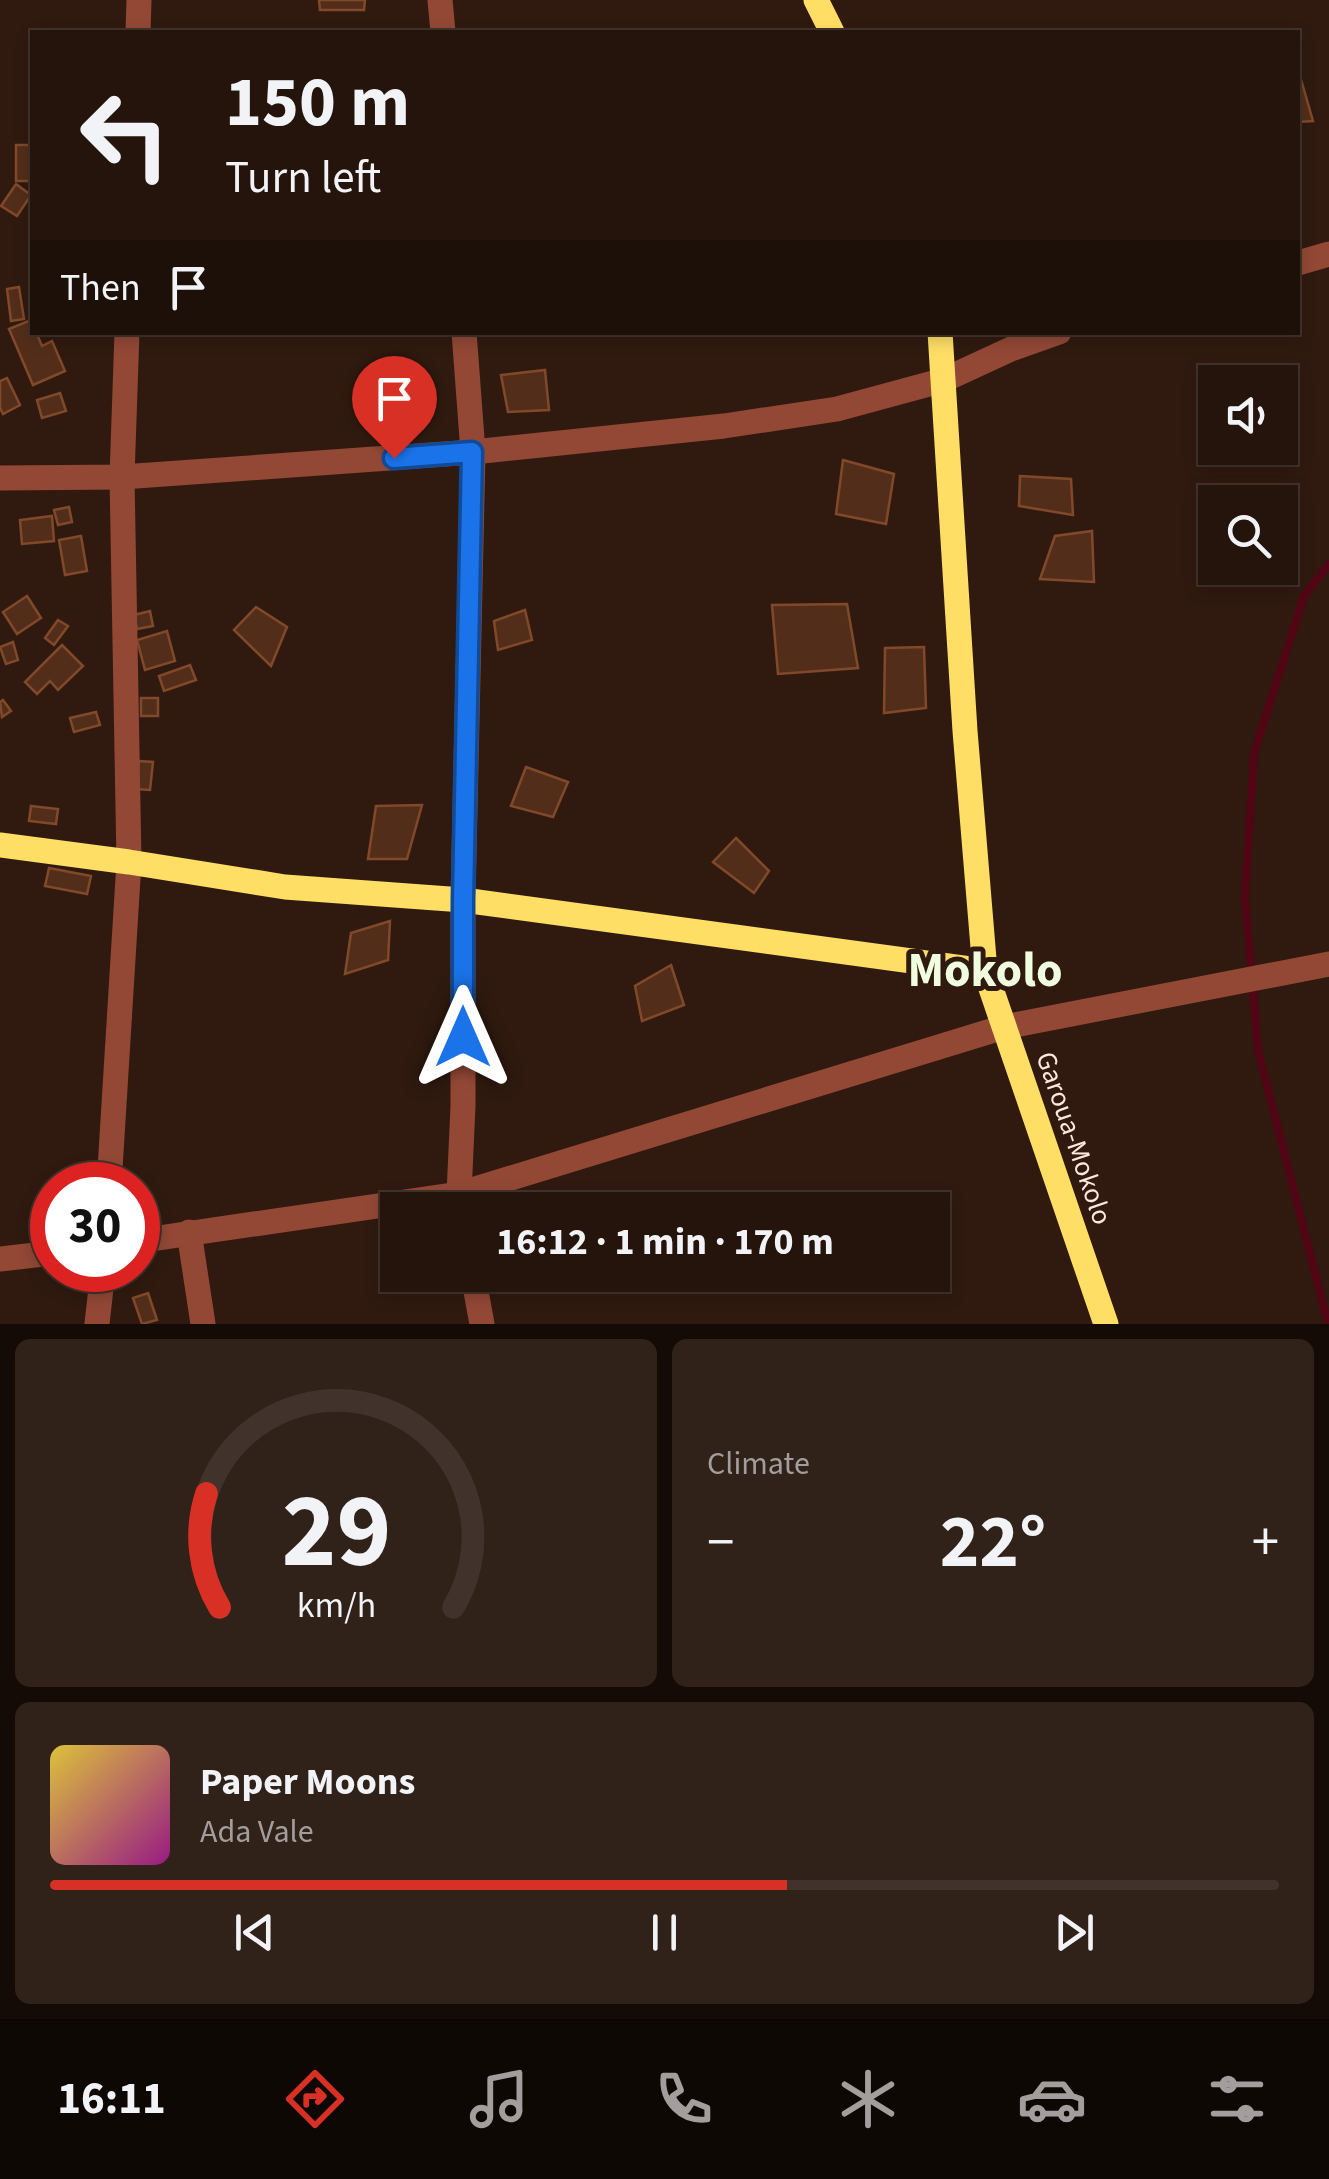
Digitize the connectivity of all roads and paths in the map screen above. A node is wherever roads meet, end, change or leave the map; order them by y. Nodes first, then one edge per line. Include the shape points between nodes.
1 (139, 0) edge
2 (440, 0) edge
3 (816, 0) edge
4 (138, 30) edge
5 (443, 30) edge
6 (831, 30) edge
7 (1329, 254) edge
8 (1300, 263) edge
9 (127, 335) edge
10 (464, 335) edge
11 (940, 335) edge
12 (1051, 335) edge
13 (944, 380) junction
14 (472, 452) junction
15 (122, 477) junction
16 (0, 478) edge
17 (0, 845) edge
18 (129, 862) junction
19 (463, 900) junction
20 (1329, 964) edge
21 (985, 971) junction
22 (1004, 1027) junction
23 (110, 1162) edge
24 (460, 1192) edge
25 (491, 1192) edge
26 (380, 1211) edge
27 (189, 1232) junction
28 (160, 1237) edge
29 (30, 1255) edge
30 (0, 1259) edge
31 (100, 1292) edge
32 (477, 1292) edge
33 (97, 1324) edge
34 (204, 1324) edge
35 (482, 1324) edge
36 (1106, 1324) edge

1 - 4 street
2 - 5 street
3 - 6 main road
7 - 8 street
9 - 15 street
10 - 14 street
11 - 13 main road, Garoua-Mokolo
12 - 13 street
13 - 14 street via 837,409
13 - 21 main road, Garoua-Mokolo
14 - 15 street
14 - 19 street
15 - 16 street
15 - 18 street
17 - 18 main road
18 - 19 main road via 286,887
18 - 23 street
19 - 21 main road
19 - 24 street
20 - 22 street
21 - 22 main road, Garoua-Mokolo
22 - 25 street
22 - 36 main road, Garoua-Mokolo
26 - 27 street
27 - 28 street
27 - 34 street
29 - 30 street
31 - 33 street
32 - 35 street

